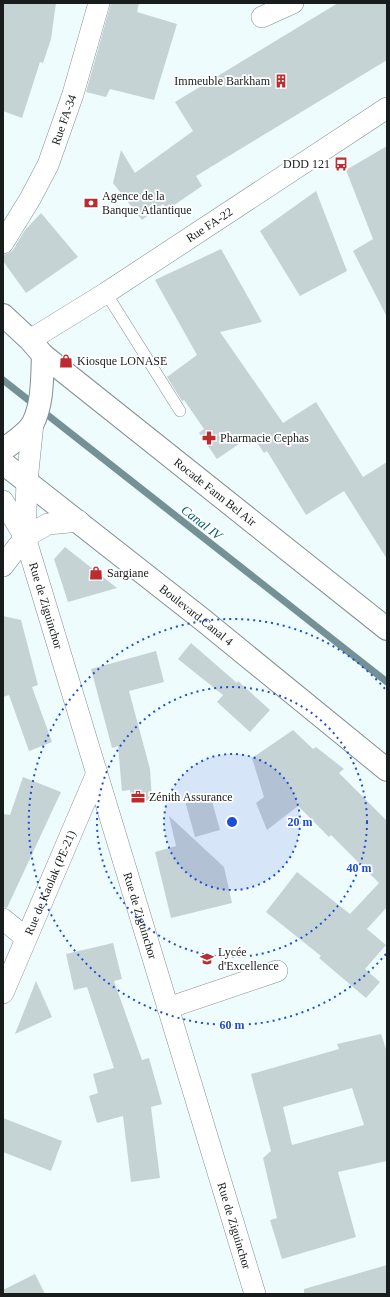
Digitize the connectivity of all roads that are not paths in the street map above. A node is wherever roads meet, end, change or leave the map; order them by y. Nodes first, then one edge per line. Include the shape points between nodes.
1 (99, 3) edge
2 (293, 3) edge
3 (262, 17) dead end
4 (387, 108) edge
5 (7, 236) edge
6 (106, 293) junction
7 (3, 316) edge
8 (36, 348) junction
9 (180, 411) dead end
10 (33, 423) junction
11 (3, 450) edge
12 (3, 463) edge
13 (26, 481) junction
14 (4, 506) edge
15 (79, 521) junction
16 (25, 537) junction
17 (3, 566) edge
18 (386, 628) edge
19 (387, 770) edge
20 (97, 773) junction
21 (3, 918) edge
22 (26, 938) junction
23 (277, 971) dead end
24 (3, 993) edge
25 (168, 1008) junction
26 (255, 1294) edge

1 - 5 street, Rue FA-34 via 73,94 48,165
2 - 3 street
4 - 6 street, Rue FA-22
6 - 8 street, Rue FA-22
6 - 9 lane
7 - 8 main road, Rocade Fann Bel Air
8 - 10 main road via 39,404
8 - 18 main road, Rocade Fann Bel Air
10 - 11 main road
10 - 13 street
12 - 13 main road, Boulevard Canal 4
13 - 15 main road, Boulevard Canal 4
13 - 16 street
14 - 16 street
15 - 16 street via 48,524
15 - 19 main road, Boulevard Canal 4
16 - 17 street
16 - 20 street, Rue de Ziguinchor
20 - 22 street, Rue de Kaolak (PE-21)
20 - 25 street, Rue de Ziguinchor
21 - 22 street
22 - 24 street, Rue de Kaolak (PE-21)
23 - 25 street
25 - 26 street, Rue de Ziguinchor

